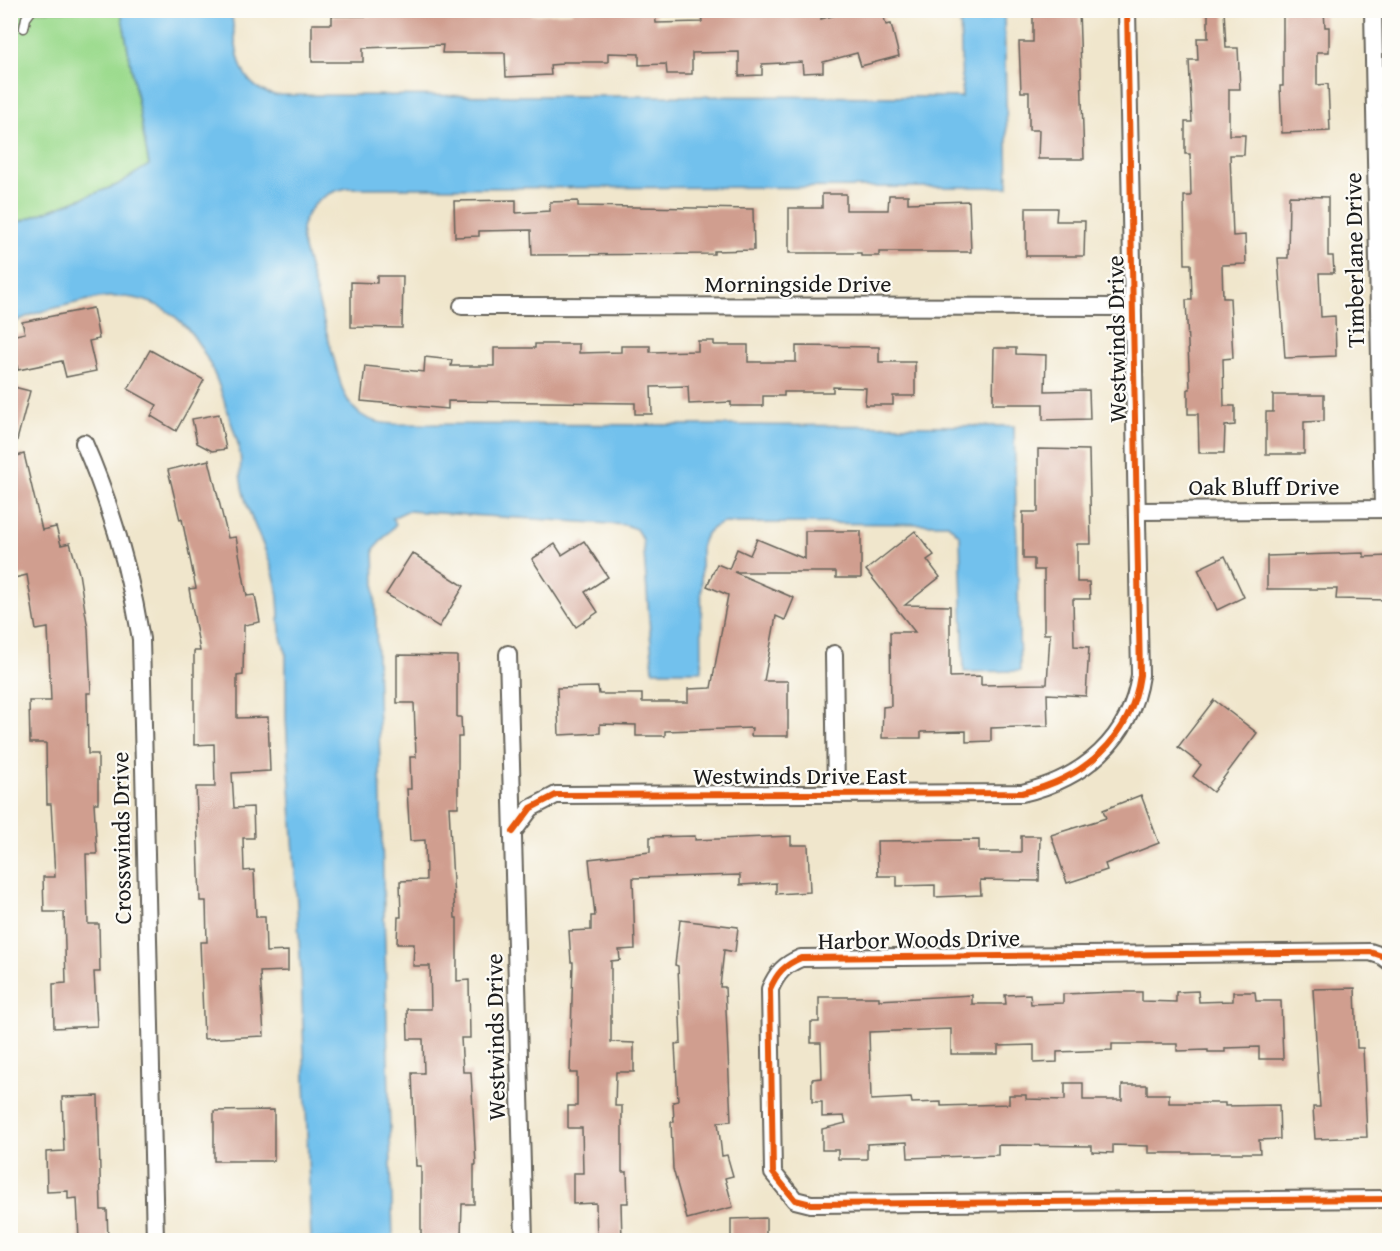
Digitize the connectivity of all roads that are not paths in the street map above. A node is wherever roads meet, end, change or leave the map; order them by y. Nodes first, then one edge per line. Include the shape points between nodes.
1 (32, 10) edge
2 (1127, 10) edge
3 (1373, 10) edge
4 (24, 28) dead end
5 (462, 306) dead end
6 (1133, 307) junction
7 (84, 443) dead end
8 (1386, 509) edge
9 (1139, 511) junction
10 (508, 654) dead end
11 (834, 654) dead end
12 (1094, 760) joint
13 (836, 792) junction
14 (513, 832) junction
15 (1389, 962) edge
16 (1389, 1199) edge
17 (155, 1240) edge
18 (524, 1240) edge

1 - 4 lane
2 - 6 street, Westwinds Drive
3 - 8 street, Timberlane Drive
5 - 6 street, Morningside Drive
6 - 9 street, Westwinds Drive
7 - 17 street, Crosswinds Drive via 124,554 141,639
8 - 9 street, Oak Bluff Drive
9 - 12 street, Westwinds Drive via 1137,694 1119,733
10 - 14 street, Westwinds Drive
11 - 13 street
12 - 13 street, Westwinds Drive East via 1057,782 1022,793
13 - 14 street, Westwinds Drive East via 556,795 531,808
14 - 18 street, Westwinds Drive
15 - 16 street, Harbor Woods Drive via 1370,952 801,958 787,963 770,989 773,1173 795,1200 811,1204

